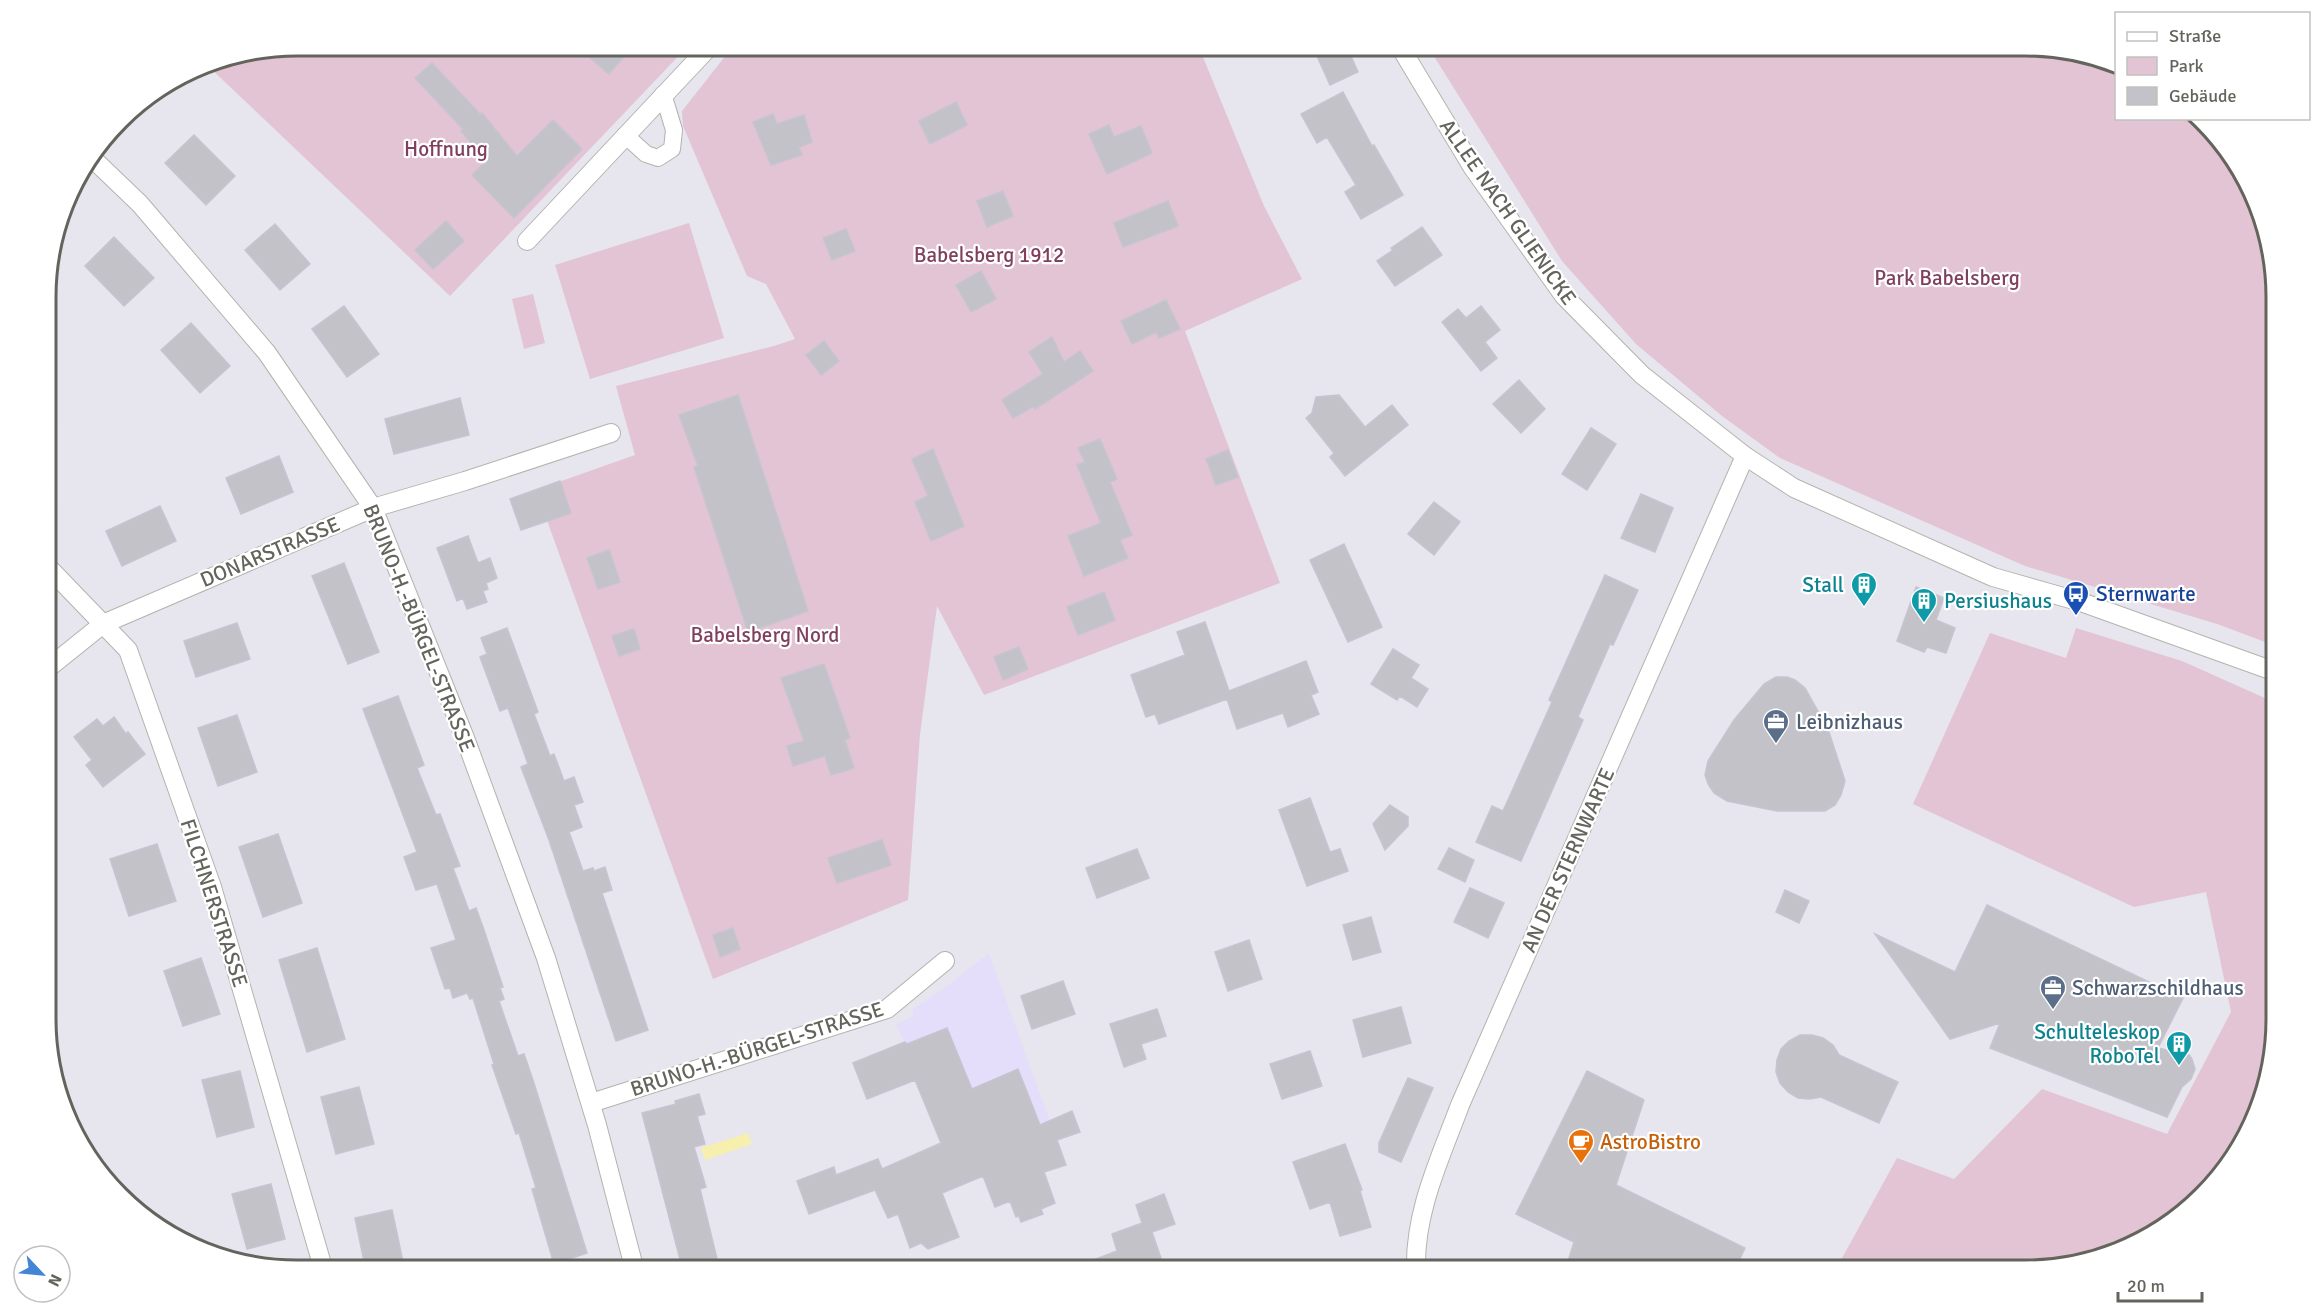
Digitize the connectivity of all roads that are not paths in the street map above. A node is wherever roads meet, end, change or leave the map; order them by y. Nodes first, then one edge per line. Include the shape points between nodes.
1 (700, 56) edge
2 (1407, 56) edge
3 (663, 94) junction
4 (624, 135) junction
5 (96, 162) edge
6 (527, 241) dead end
7 (611, 433) dead end
8 (1745, 456) junction
9 (373, 508) junction
10 (56, 575) edge
11 (103, 624) junction
12 (56, 662) edge
13 (2266, 668) edge
14 (945, 961) dead end
15 (591, 1103) junction
16 (321, 1261) edge
17 (631, 1261) edge
18 (1417, 1261) edge

1 - 3 street
2 - 8 street, ALLEE NACH GLIENICKE via 1473,168 1564,296 1642,375
3 - 4 street
3 - 4 lane via 674,130 672,149 658,158 646,154
4 - 6 street
5 - 9 street, BRUNO-H.-BÜRGEL-STRASSE via 140,204 267,353
7 - 9 street, DONARSTRASSE
8 - 13 street, ALLEE NACH GLIENICKE via 1794,488 1993,577 2081,602
8 - 18 street, AN DER STERNWARTE via 1460,1105 1424,1203
9 - 11 street, DONARSTRASSE
9 - 15 street, BRUNO-H.-BÜRGEL-STRASSE via 520,888
10 - 11 street, FILCHNERSTRASSE
11 - 12 street, DONARSTRASSE
11 - 16 street, FILCHNERSTRASSE via 128,650 212,887
14 - 15 street, BRUNO-H.-BÜRGEL-STRASSE via 886,1009
15 - 17 street, BRUNO-H.-BÜRGEL-STRASSE

